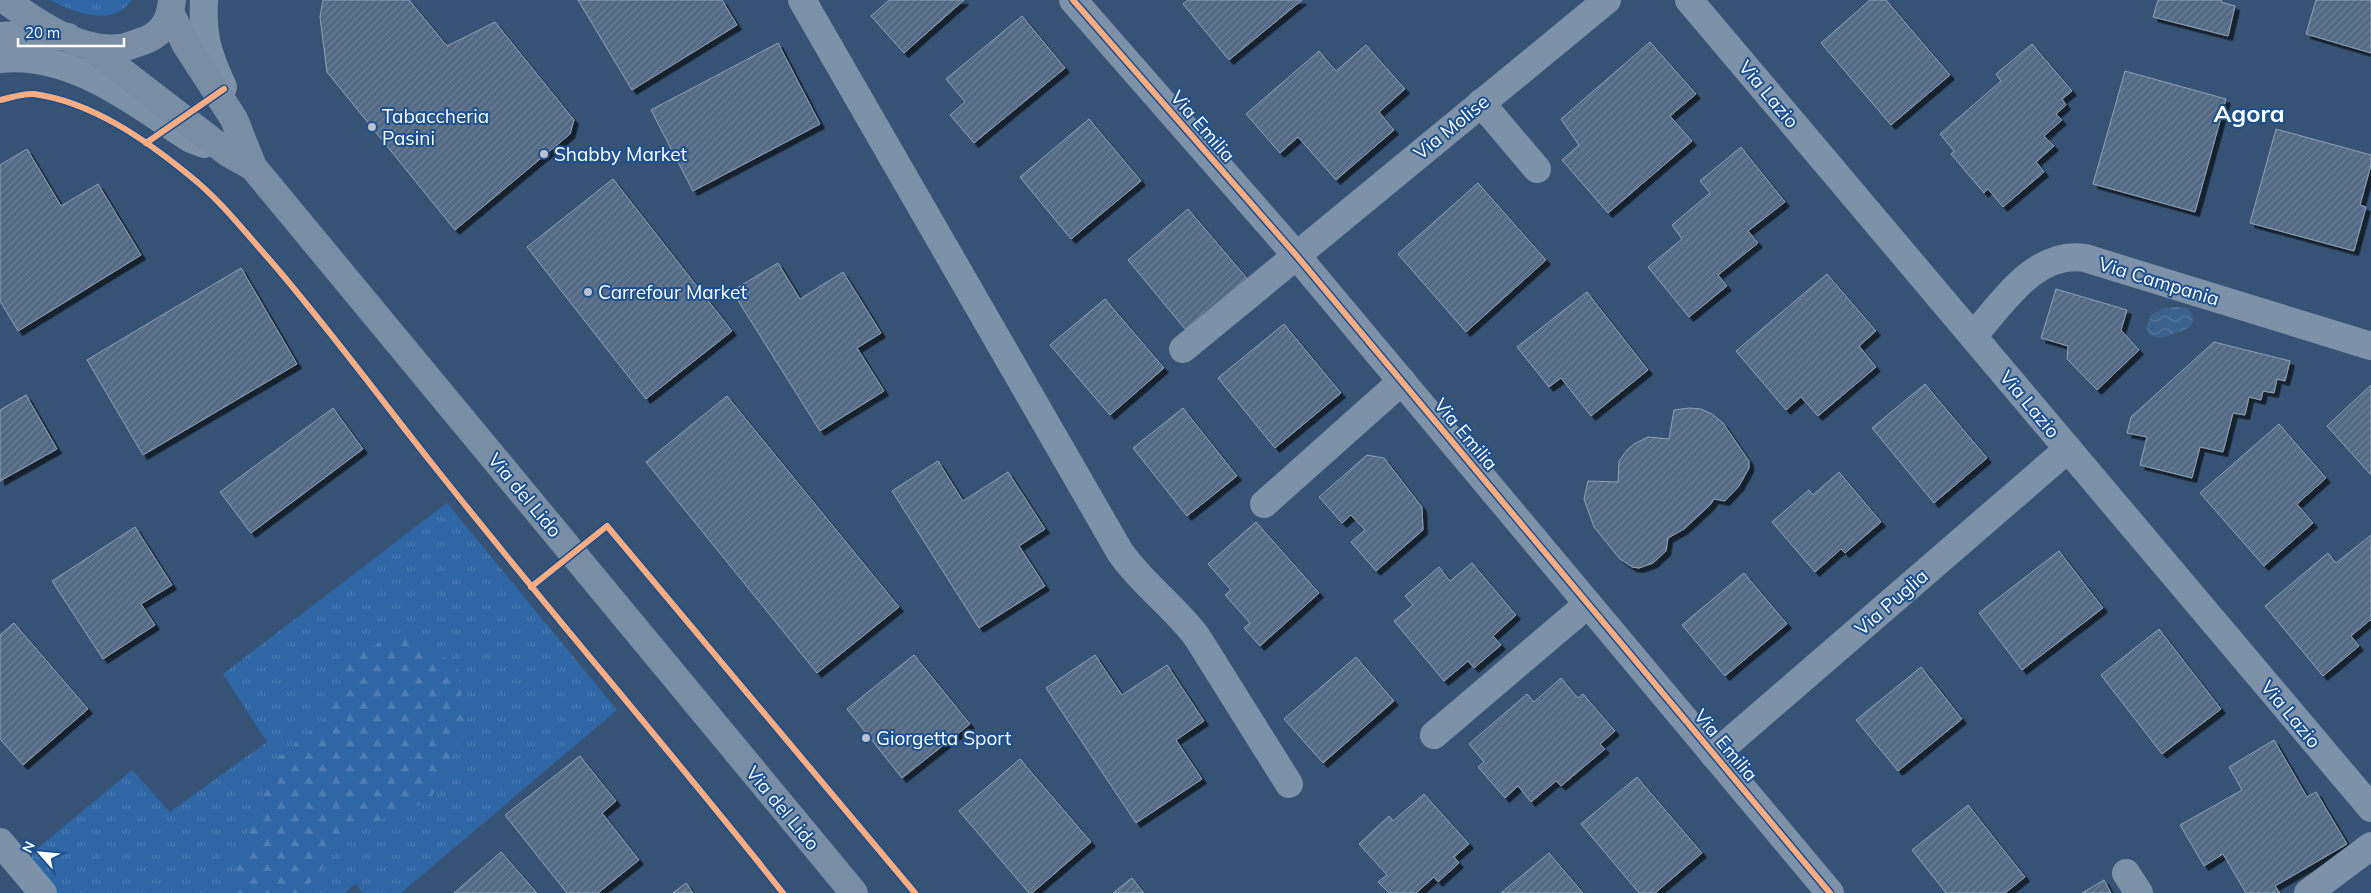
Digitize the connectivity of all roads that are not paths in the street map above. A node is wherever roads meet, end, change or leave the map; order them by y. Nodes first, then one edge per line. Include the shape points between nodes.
1 (5, 0) edge
2 (204, 0) edge
3 (802, 0) edge
4 (1073, 0) edge
5 (1607, 0) edge
6 (1689, 0) edge
7 (171, 7) edge
8 (0, 36) edge
9 (79, 42) junction
10 (0, 59) edge
11 (1481, 103) junction
12 (234, 120) junction
13 (228, 153) junction
14 (253, 167) junction
15 (1537, 169) dead end
16 (1296, 255) junction
17 (1972, 336) junction
18 (2371, 346) edge
19 (1183, 349) dead end
20 (1402, 381) junction
21 (2068, 449) junction
22 (1264, 504) dead end
23 (1588, 604) junction
24 (1434, 735) dead end
25 (1714, 754) junction
26 (1289, 784) dead end
27 (2371, 808) edge
28 (0, 842) edge
29 (2371, 846) edge
30 (43, 893) edge
31 (854, 893) edge
32 (1830, 893) edge
33 (2308, 893) edge

1 - 9 main road via 39,23
2 - 12 street, Via del Lido via 202,24 209,57
3 - 26 street via 1120,552 1140,578 1182,617 1197,636
4 - 16 street, Via Emilia
5 - 11 street, Via Molise
6 - 17 street, Via Lazio
7 - 9 main road via 162,31 150,39 121,48
7 - 12 main road, Via del Lido via 186,45
8 - 9 street via 33,34
9 - 13 main road, Via del Lido
10 - 13 street via 14,58 64,66 111,87 191,139
11 - 15 street
11 - 16 street, Via Molise
12 - 14 main road, Via del Lido
13 - 14 main road, Via del Lido
14 - 31 main road, Via del Lido
16 - 19 street, Via Molise
16 - 20 street, Via Emilia
17 - 18 street, Via Campania via 2032,272 2044,264 2068,257 2085,258
17 - 21 street, Via Lazio
20 - 22 street
20 - 23 street, Via Emilia
21 - 25 street, Via Puglia
21 - 27 street, Via Lazio
23 - 24 street
23 - 25 street, Via Emilia
25 - 32 street, Via Emilia
28 - 30 street
29 - 33 street

